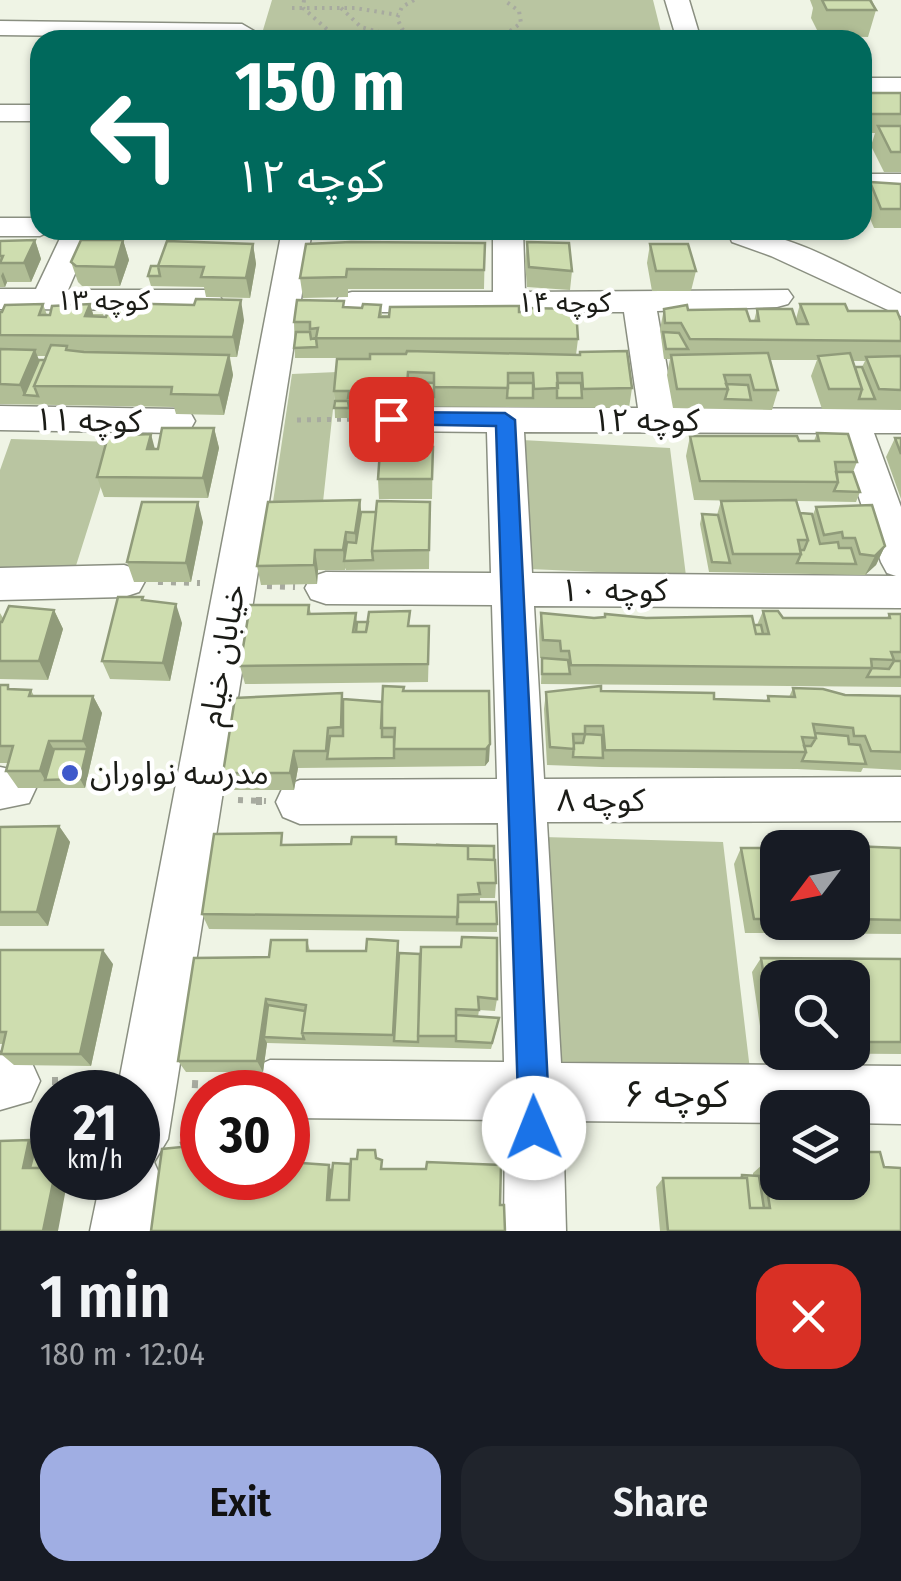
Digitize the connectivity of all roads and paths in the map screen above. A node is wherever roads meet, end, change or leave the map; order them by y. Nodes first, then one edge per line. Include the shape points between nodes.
1 (24, 0) edge
2 (304, 0) edge
3 (334, 0) edge
4 (414, 0) edge
5 (504, 0) edge
6 (678, 0) edge
7 (292, 8) dead end
8 (304, 8) junction
9 (330, 8) junction
10 (341, 8) junction
11 (398, 15) junction
12 (4, 28) edge
13 (121, 30) edge
14 (328, 30) edge
15 (368, 30) edge
16 (404, 30) edge
17 (511, 30) edge
18 (686, 30) edge
19 (872, 70) edge
20 (901, 70) edge
21 (872, 86) edge
22 (901, 86) edge
23 (30, 112) edge
24 (0, 113) edge
25 (872, 183) edge
26 (901, 183) edge
27 (0, 226) edge
28 (30, 227) edge
29 (75, 240) edge
30 (294, 240) edge
31 (508, 240) edge
32 (751, 240) edge
33 (851, 282) junction
34 (901, 282) edge
35 (777, 296) dead end
36 (0, 299) edge
37 (48, 300) junction
38 (206, 300) edge
39 (352, 302) dead end
40 (509, 302) junction
41 (639, 302) junction
42 (901, 306) edge
43 (391, 419) dead end
44 (505, 420) junction
45 (658, 420) junction
46 (176, 421) dead end
47 (851, 421) junction
48 (901, 421) edge
49 (2, 424) edge
50 (901, 562) edge
51 (124, 581) edge
52 (0, 584) edge
53 (326, 588) dead end
54 (513, 590) junction
55 (901, 592) edge
56 (197, 798) junction
57 (901, 799) edge
58 (522, 800) junction
59 (300, 802) joint
60 (150, 1070) edge
61 (310, 1090) edge
62 (534, 1093) junction
63 (901, 1095) edge
64 (127, 1200) edge
65 (121, 1231) edge
66 (535, 1231) edge

1 - 12 street
2 - 8 path
3 - 9 path
4 - 11 path
5 - 17 path via 519,11 521,22
6 - 18 street
7 - 8 path
8 - 9 path
8 - 14 path
9 - 10 path
10 - 11 path
10 - 15 path
11 - 16 path
12 - 13 street
19 - 20 street
21 - 22 street
23 - 24 street
25 - 26 street
27 - 28 street
29 - 37 street
30 - 56 street, خیابان خیام
31 - 40 street
32 - 33 street
33 - 34 street
33 - 42 street
35 - 41 street, کوچه ۱۴
36 - 37 street, کوچه ۱۳
37 - 38 street, کوچه ۱۳
39 - 40 street, کوچه ۱۴
40 - 41 street, کوچه ۱۴
41 - 45 street
43 - 44 street, کوچه ۱۲
44 - 45 street, کوچه ۱۲
44 - 54 street
45 - 47 street, کوچه ۱۲
46 - 49 street, کوچه ۱۱
47 - 48 street, کوچه ۱۲
47 - 50 street
51 - 52 street
53 - 54 street, کوچه ۱۰
54 - 55 street, کوچه ۱۰
54 - 58 street
56 - 59 path
56 - 60 street, خیابان خیام
57 - 58 street, کوچه ۸
58 - 59 street, کوچه ۸
58 - 62 street
61 - 62 street, کوچه ۶
62 - 63 street, کوچه ۶
62 - 66 street
64 - 65 street

